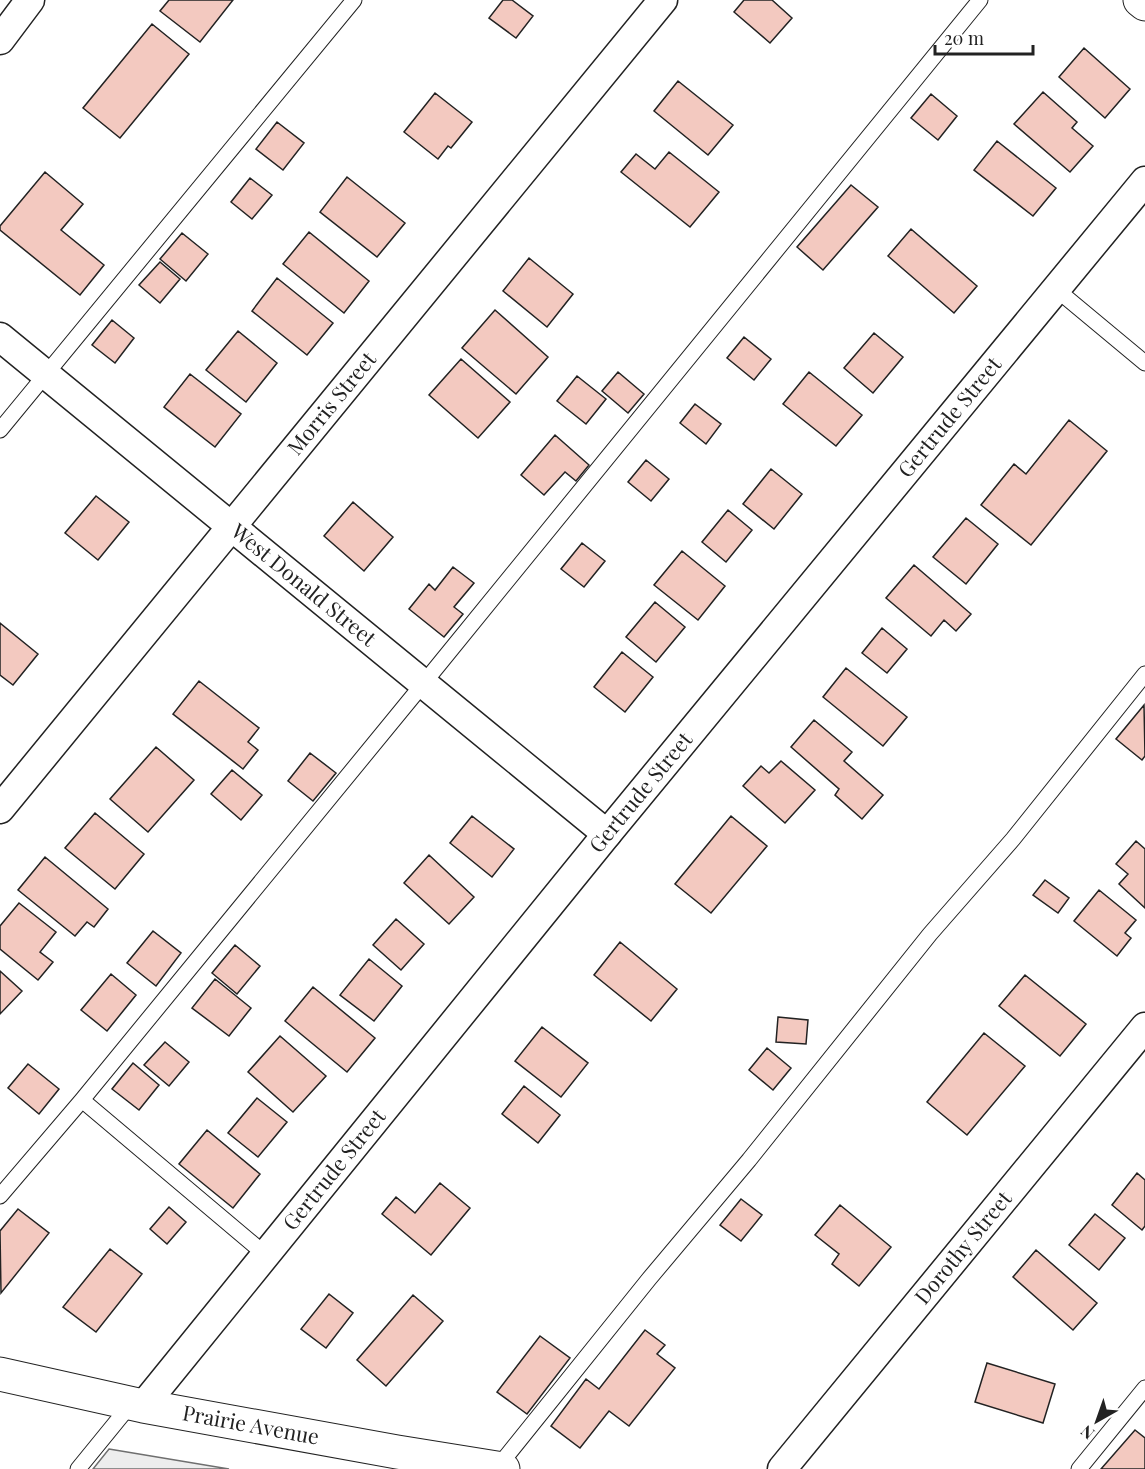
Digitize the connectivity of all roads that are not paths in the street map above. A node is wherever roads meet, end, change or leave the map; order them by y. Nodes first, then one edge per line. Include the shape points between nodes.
1 (30, 0) edge
2 (354, 0) edge
3 (663, 0) edge
4 (980, 0) edge
5 (1140, 0) edge
6 (1145, 4) edge
7 (0, 40) edge
8 (1145, 181) edge
9 (1056, 289) junction
10 (0, 337) edge
11 (1145, 363) edge
12 (46, 374) junction
13 (0, 430) edge
14 (232, 526) junction
15 (1145, 674) edge
16 (423, 684) junction
17 (0, 808) edge
18 (608, 834) junction
19 (1145, 1027) edge
20 (82, 1100) junction
21 (0, 1196) edge
22 (266, 1255) junction
23 (0, 1374) edge
24 (1145, 1388) edge
25 (137, 1405) junction
26 (390, 1461) edge
27 (500, 1468) edge
28 (78, 1469) edge
29 (782, 1469) edge
30 (1078, 1469) edge

1 - 7 street
2 - 12 lane
3 - 14 street, Morris Street
4 - 16 lane
5 - 6 main road
8 - 9 street, Gertrude Street
9 - 11 lane
9 - 18 street, Gertrude Street
10 - 12 street, West Donald Street
12 - 13 lane
12 - 14 street, West Donald Street
14 - 16 street, West Donald Street
14 - 17 street, Morris Street
15 - 27 lane via 641,1288
16 - 18 street, West Donald Street
16 - 20 lane
18 - 22 street, Gertrude Street
19 - 29 street, Dorothy Street
20 - 21 lane
20 - 22 lane
22 - 25 street, Gertrude Street
23 - 25 main road, Prairie Avenue
24 - 30 lane
25 - 26 main road, Prairie Avenue
25 - 28 lane
26 - 27 main road, Prairie Avenue

